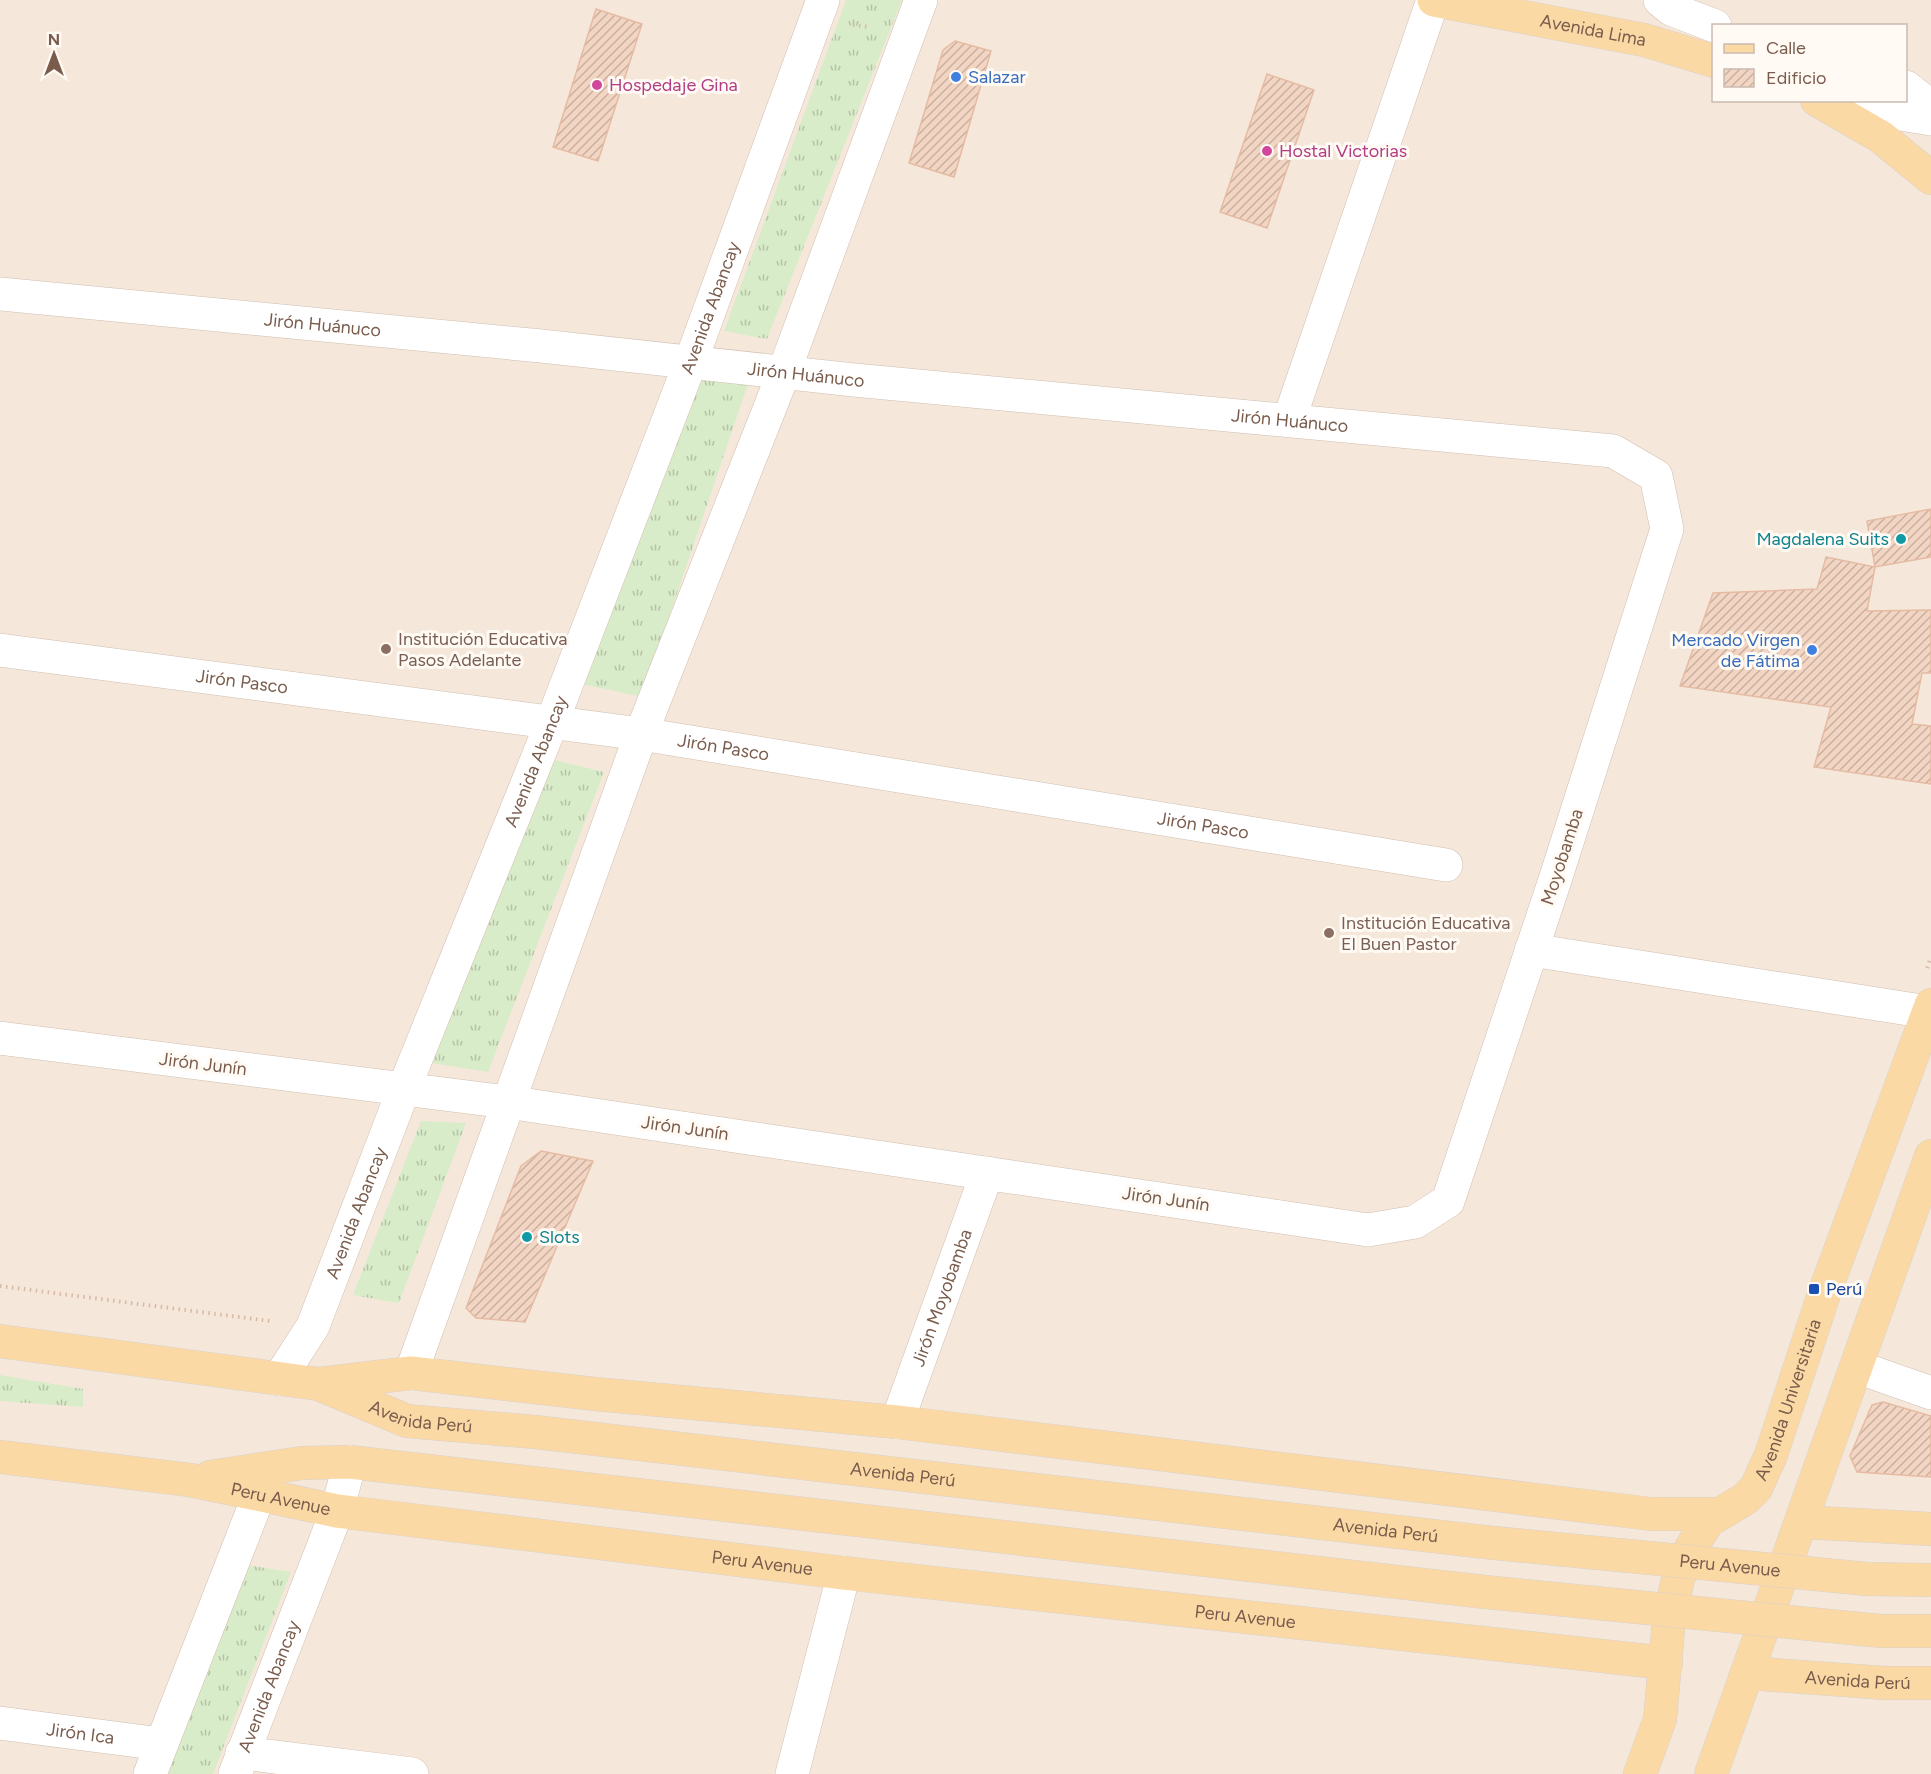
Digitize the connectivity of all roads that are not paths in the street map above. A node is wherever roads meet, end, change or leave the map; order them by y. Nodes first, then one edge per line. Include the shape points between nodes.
1 (823, 0) edge
2 (921, 0) edge
3 (1434, 0) edge
4 (1660, 0) edge
5 (1712, 25) edge
6 (1712, 61) edge
7 (1907, 89) edge
8 (1822, 102) edge
9 (1830, 102) edge
10 (1931, 107) edge
11 (1931, 119) edge
12 (1931, 178) edge
13 (0, 294) edge
14 (691, 361) junction
15 (784, 372) junction
16 (1289, 420) junction
17 (1613, 451) joint
18 (0, 650) edge
19 (552, 722) junction
20 (640, 734) junction
21 (1446, 864) dead end
22 (1531, 950) junction
23 (1930, 1009) edge
24 (0, 1038) edge
25 (403, 1091) junction
26 (507, 1102) junction
27 (1931, 1156) edge
28 (987, 1173) junction
29 (1368, 1230) joint
30 (0, 1341) edge
31 (1857, 1367) junction
32 (411, 1372) junction
33 (279, 1379) junction
34 (320, 1384) junction
35 (1931, 1393) edge
36 (897, 1422) junction
37 (0, 1457) edge
38 (350, 1462) junction
39 (190, 1480) junction
40 (259, 1495) junction
41 (337, 1511) junction
42 (1719, 1514) junction
43 (1802, 1522) junction
44 (1931, 1529) edge
45 (1494, 1544) joint
46 (844, 1573) junction
47 (1931, 1580) edge
48 (1931, 1631) edge
49 (1666, 1663) junction
50 (1748, 1673) junction
51 (1931, 1683) edge
52 (0, 1723) edge
53 (161, 1744) junction
54 (239, 1764) edge
55 (150, 1774) edge
56 (412, 1774) edge
57 (792, 1774) edge
58 (1640, 1774) edge
59 (1711, 1774) edge

1 - 14 street, Avenida Abancay
2 - 15 street
3 - 6 main road, Avenida Lima via 1644,40
3 - 16 street
4 - 5 street via 1671,9
7 - 10 street
8 - 12 main road via 1881,136
9 - 11 street
13 - 14 street, Jirón Huánuco
14 - 15 street, Jirón Huánuco
14 - 19 street, Avenida Abancay
15 - 16 street, Jirón Huánuco
15 - 20 street
16 - 17 street, Jirón Huánuco
17 - 22 street, Moyobamba via 1656,476 1667,530
18 - 19 street, Jirón Pasco
19 - 20 street, Jirón Pasco
19 - 25 street, Avenida Abancay
20 - 21 street, Jirón Pasco
20 - 26 street
22 - 23 street
22 - 29 street, Moyobamba via 1448,1201 1415,1222
23 - 42 main road, Avenida Universitaria via 1824,1294 1771,1455 1756,1488
24 - 25 street, Jirón Junín
25 - 26 street, Jirón Junín
25 - 33 street, Avenida Abancay via 314,1326
26 - 28 street, Jirón Junín
26 - 32 street
27 - 31 main road
28 - 29 street, Jirón Junín
28 - 36 street, Jirón Moyobamba
30 - 33 main road
31 - 35 street
31 - 43 main road
32 - 34 main road
32 - 36 main road via 595,1394
33 - 34 main road
34 - 45 main road, Avenida Perú via 407,1421 535,1432
36 - 42 main road via 1651,1514
37 - 39 main road
38 - 39 main road, Peru Avenue via 302,1463
38 - 41 street, Avenida Abancay
38 - 48 main road, Peru Avenue, bridge via 1485,1593 1881,1631
39 - 40 main road, Peru Avenue
40 - 41 main road, Peru Avenue
40 - 53 street
41 - 46 main road, Peru Avenue
41 - 54 street, Avenida Abancay
42 - 49 main road, Avenida Universitaria via 1698,1535 1678,1579 1669,1619
43 - 44 main road
43 - 50 main road
45 - 47 main road, Peru Avenue, bridge via 1866,1579
46 - 49 main road, Peru Avenue
46 - 57 street
49 - 58 main road, Avenida Universitaria via 1660,1719
50 - 51 main road, Avenida Perú
50 - 59 main road
52 - 53 street, Jirón Ica
53 - 55 street
54 - 56 street

